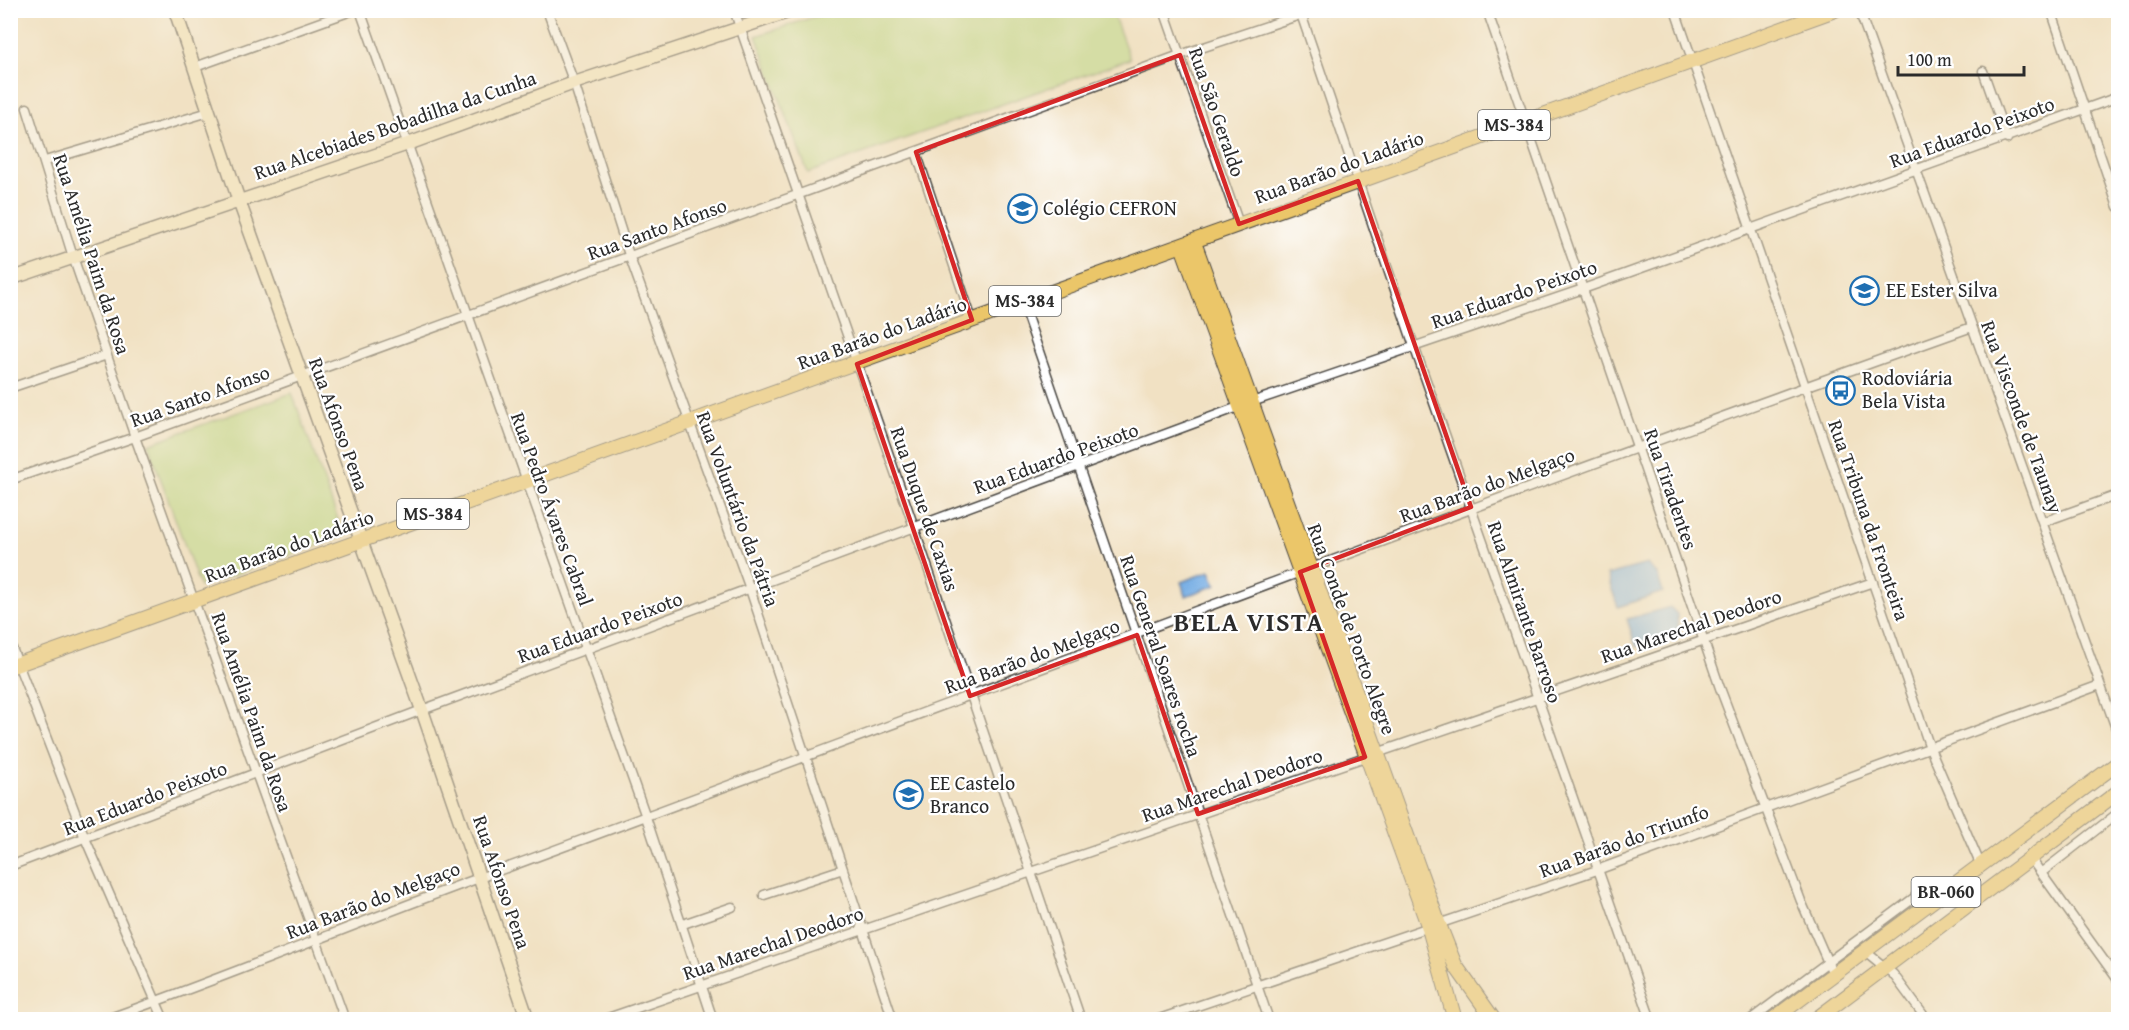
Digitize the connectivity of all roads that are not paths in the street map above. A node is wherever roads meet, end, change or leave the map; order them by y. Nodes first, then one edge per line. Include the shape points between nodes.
1 (175, 10) edge
2 (354, 10) edge
3 (360, 10) edge
4 (547, 10) edge
5 (734, 10) edge
6 (794, 10) edge
7 (1164, 10) edge
8 (1315, 10) edge
9 (1487, 10) edge
10 (1675, 10) edge
11 (1834, 10) edge
12 (1859, 10) edge
13 (2050, 10) edge
14 (1301, 13) edge
15 (740, 29) junction
16 (1180, 55) junction
17 (1691, 60) junction
18 (195, 67) junction
19 (1983, 70) dead end
20 (574, 82) junction
21 (2118, 97) edge
22 (27, 108) dead end
23 (2084, 110) junction
24 (209, 112) junction
25 (1524, 122) junction
26 (2007, 139) junction
27 (408, 144) junction
28 (916, 152) junction
29 (45, 161) junction
30 (1916, 170) junction
31 (1358, 181) junction
32 (798, 196) junction
33 (239, 201) junction
34 (2118, 207) edge
35 (1239, 224) junction
36 (1750, 228) junction
37 (1188, 244) junction
38 (629, 255) junction
39 (73, 257) junction
40 (10, 279) edge
41 (1582, 289) junction
42 (1022, 302) junction
43 (466, 315) junction
44 (972, 320) junction
45 (1972, 327) junction
46 (1414, 346) junction
47 (107, 355) junction
48 (857, 364) junction
49 (301, 376) junction
50 (1805, 387) junction
51 (10, 388) edge
52 (1244, 405) junction
53 (690, 422) junction
54 (135, 437) junction
55 (1639, 447) junction
56 (1079, 468) junction
57 (10, 480) edge
58 (525, 482) junction
59 (2118, 495) edge
60 (1471, 507) junction
61 (2043, 522) junction
62 (914, 527) junction
63 (360, 540) junction
64 (1305, 570) junction
65 (1873, 582) junction
66 (750, 589) junction
67 (196, 602) junction
68 (1137, 635) junction
69 (1705, 638) junction
70 (10, 643) edge
71 (585, 651) junction
72 (14, 666) edge
73 (2100, 685) junction
74 (970, 696) junction
75 (1536, 696) junction
76 (422, 710) junction
77 (2118, 734) edge
78 (1930, 748) junction
79 (1371, 755) junction
80 (805, 757) junction
81 (2118, 764) edge
82 (256, 774) junction
83 (2118, 792) edge
84 (1766, 806) junction
85 (2118, 813) edge
86 (1198, 814) junction
87 (646, 817) junction
88 (85, 838) junction
89 (2031, 859) junction
90 (10, 866) edge
91 (1981, 866) junction
92 (843, 869) junction
93 (1597, 870) junction
94 (1030, 872) junction
95 (2042, 872) junction
96 (480, 877) junction
97 (1926, 888) dead end
98 (764, 895) dead end
99 (732, 907) dead end
100 (682, 924) junction
101 (1433, 924) junction
102 (864, 930) junction
103 (317, 938) junction
104 (1865, 951) junction
105 (1886, 967) junction
106 (1830, 968) junction
107 (2118, 980) edge
108 (701, 985) junction
109 (1257, 986) junction
110 (157, 1001) junction
111 (104, 1020) edge
112 (164, 1020) edge
113 (345, 1020) edge
114 (528, 1020) edge
115 (602, 1020) edge
116 (713, 1020) edge
117 (894, 1020) edge
118 (1081, 1020) edge
119 (1156, 1020) edge
120 (1269, 1020) edge
121 (1455, 1020) edge
122 (1494, 1020) edge
123 (1651, 1020) edge
124 (1750, 1020) edge
125 (1772, 1020) edge
126 (1815, 1020) edge
127 (1927, 1020) edge

1 - 18 street, Rua Afonso Pena
2 - 18 street
3 - 27 street, Rua Pedro Ávares Cabral
4 - 20 street, Rua Voluntário da Pátria
5 - 15 street, Rua Duque de Caxias
6 - 15 street, Rua Alcebiades Bobadilha da Cunha
7 - 16 street, Rua São Geraldo
8 - 14 street, Rua Santo Afonso
9 - 25 street, Rua Tiradentes
10 - 17 street, Rua Tribuna da Fronteira
11 - 17 main road, Rua Barão do Ladário / MS-384
12 - 30 street, Rua Visconde de Taunay
13 - 23 street
14 - 16 street, Rua Santo Afonso
14 - 31 street, Rua Almirante Barroso
15 - 20 street, Rua Alcebiades Bobadilha da Cunha
15 - 32 street, Rua Duque de Caxias
16 - 28 street, Rua Santo Afonso
16 - 35 street, Rua São Geraldo
17 - 25 main road, Rua Barão do Ladário / MS-384
17 - 36 street, Rua Tribuna da Fronteira
18 - 24 street, Rua Afonso Pena
19 - 26 street
20 - 27 street, Rua Alcebiades Bobadilha da Cunha
20 - 38 street, Rua Voluntário da Pátria
21 - 23 street, Rua Eduardo Peixoto
22 - 29 street, Rua Amélia Paim da Rosa
23 - 26 street, Rua Eduardo Peixoto
23 - 34 street
24 - 29 street
24 - 33 street, Rua Afonso Pena
25 - 31 main road, Rua Barão do Ladário / MS-384
25 - 41 street, Rua Tiradentes
26 - 30 street, Rua Eduardo Peixoto
27 - 33 street, Rua Alcebiades Bobadilha da Cunha
27 - 43 street, Rua Pedro Ávares Cabral
28 - 32 street, Rua Santo Afonso
28 - 44 street
29 - 39 street, Rua Amélia Paim da Rosa
30 - 36 street, Rua Eduardo Peixoto
30 - 45 street, Rua Visconde de Taunay
31 - 35 main road, Rua Barão do Ladário / MS-384
31 - 46 street, Rua Almirante Barroso
32 - 38 street, Rua Santo Afonso
32 - 48 street, Rua Duque de Caxias
33 - 39 street, Rua Alcebiades Bobadilha da Cunha
33 - 49 street, Rua Afonso Pena
35 - 37 main road, Rua Barão do Ladário / MS-384
36 - 41 street, Rua Eduardo Peixoto
36 - 50 street, Rua Tribuna da Fronteira
37 - 42 main road, Rua Barão do Ladário / MS-384
37 - 52 main road, Rua Conde de Porto Alegre
38 - 43 street, Rua Santo Afonso
38 - 53 street, Rua Voluntário da Pátria
39 - 40 street, Rua Alcebiades Bobadilha da Cunha
39 - 47 street, Rua Amélia Paim da Rosa
41 - 46 street, Rua Eduardo Peixoto
41 - 55 street, Rua Tiradentes
42 - 44 main road, Rua Barão do Ladário / MS-384
42 - 56 street, Rua General Soares rocha
43 - 49 street, Rua Santo Afonso
43 - 58 street, Rua Pedro Ávares Cabral
44 - 48 main road, Rua Barão do Ladário / MS-384
45 - 50 street, Rua Barão do Melgaço
45 - 61 street, Rua Visconde de Taunay
46 - 52 street, Rua Eduardo Peixoto
46 - 60 street, Rua Almirante Barroso
47 - 51 street
47 - 54 street, Rua Amélia Paim da Rosa
48 - 53 main road, Rua Barão do Ladário / MS-384
48 - 62 street, Rua Duque de Caxias
49 - 54 street, Rua Santo Afonso
49 - 63 street, Rua Afonso Pena
50 - 55 street, Rua Barão do Melgaço
50 - 65 street, Rua Tribuna da Fronteira
52 - 56 street, Rua Eduardo Peixoto
52 - 64 main road, Rua Conde de Porto Alegre
53 - 58 main road, Rua Barão do Ladário / MS-384
53 - 66 street, Rua Voluntário da Pátria
54 - 57 street, Rua Santo Afonso
54 - 67 street, Rua Amélia Paim da Rosa
55 - 60 street, Rua Barão do Melgaço
55 - 69 street, Rua Tiradentes
56 - 62 street, Rua Eduardo Peixoto
56 - 68 street, Rua General Soares rocha
58 - 63 main road, Rua Barão do Ladário / MS-384
58 - 71 street, Rua Pedro Ávares Cabral
59 - 61 street
60 - 64 street, Rua Barão do Melgaço
60 - 75 street, Rua Almirante Barroso
61 - 73 street, Rua Visconde de Taunay
62 - 66 street, Rua Eduardo Peixoto
62 - 74 street, Rua Duque de Caxias
63 - 67 main road, Rua Barão do Ladário / MS-384
63 - 76 street, Rua Afonso Pena
64 - 68 street, Rua Barão do Melgaço
64 - 79 main road, Rua Conde de Porto Alegre
65 - 69 street, Rua Marechal Deodoro
65 - 78 street, Rua Tribuna da Fronteira
66 - 71 street, Rua Eduardo Peixoto
66 - 80 street, Rua Voluntário da Pátria
67 - 72 main road, Rua Barão do Ladário / MS-384
67 - 82 street, Rua Amélia Paim da Rosa
68 - 74 street, Rua Barão do Melgaço
68 - 86 street, Rua General Soares rocha
69 - 75 street, Rua Marechal Deodoro
69 - 84 street, Rua Tiradentes
70 - 72 street
71 - 76 street, Rua Eduardo Peixoto
71 - 87 street, Rua Pedro Ávares Cabral
72 - 88 street
73 - 77 street, Rua Visconde de Taunay
73 - 78 street, Rua Barão do Triunfo
74 - 80 street, Rua Barão do Melgaço
74 - 94 street, Rua Duque de Caxias
75 - 79 street, Rua Marechal Deodoro
75 - 93 street, Rua Almirante Barroso
76 - 82 street, Rua Eduardo Peixoto
76 - 96 street, Rua Afonso Pena
78 - 84 street, Rua Barão do Triunfo
78 - 91 street, Rua Tribuna da Fronteira
79 - 86 street, Rua Marechal Deodoro
79 - 101 main road, Rua Conde de Porto Alegre
80 - 87 street, Rua Barão do Melgaço
80 - 92 street, Rua Voluntário da Pátria
81 - 91 main road, BR-060
82 - 88 street, Rua Eduardo Peixoto
82 - 103 street, Rua Amélia Paim da Rosa
83 - 89 main road, BR-060
84 - 93 street, Rua Barão do Triunfo
84 - 106 street, Rua Tiradentes
85 - 95 street
86 - 94 street, Rua Marechal Deodoro
86 - 109 street, Rua General Soares rocha
87 - 96 street, Rua Barão do Melgaço
87 - 100 street, Rua Pedro Ávares Cabral
88 - 90 street, Rua Eduardo Peixoto
88 - 110 street
89 - 95 street
89 - 105 main road, BR-060
91 - 104 main road, BR-060
92 - 98 street
92 - 102 street, Rua Voluntário da Pátria
93 - 101 street, Rua Barão do Triunfo
93 - 123 street, Rua Almirante Barroso
94 - 102 street, Rua Marechal Deodoro
94 - 118 street, Rua Duque de Caxias
95 - 107 street
96 - 103 street, Rua Barão do Melgaço
96 - 114 street, Rua Afonso Pena
97 - 106 street
99 - 100 street
100 - 108 street, Rua Pedro Ávares Cabral
101 - 109 street, Rua Barão do Triunfo
101 - 121 main road, Rua Conde de Porto Alegre
101 - 122 main road, Rua Conde de Porto Alegre via 1455,965
102 - 108 street, Rua Marechal Deodoro
102 - 117 street, Rua Voluntário da Pátria
103 - 110 street, Rua Barão do Melgaço
103 - 113 street, Rua Amélia Paim da Rosa
104 - 105 street
104 - 106 main road, BR-060
105 - 126 main road, BR-060
105 - 127 street
106 - 124 street
106 - 125 main road, BR-060
108 - 115 street, Rua Marechal Deodoro
108 - 116 street, Rua Pedro Ávares Cabral
109 - 119 street, Rua Barão do Triunfo
109 - 120 street, Rua General Soares rocha
110 - 111 street, Rua Barão do Melgaço
110 - 112 street

